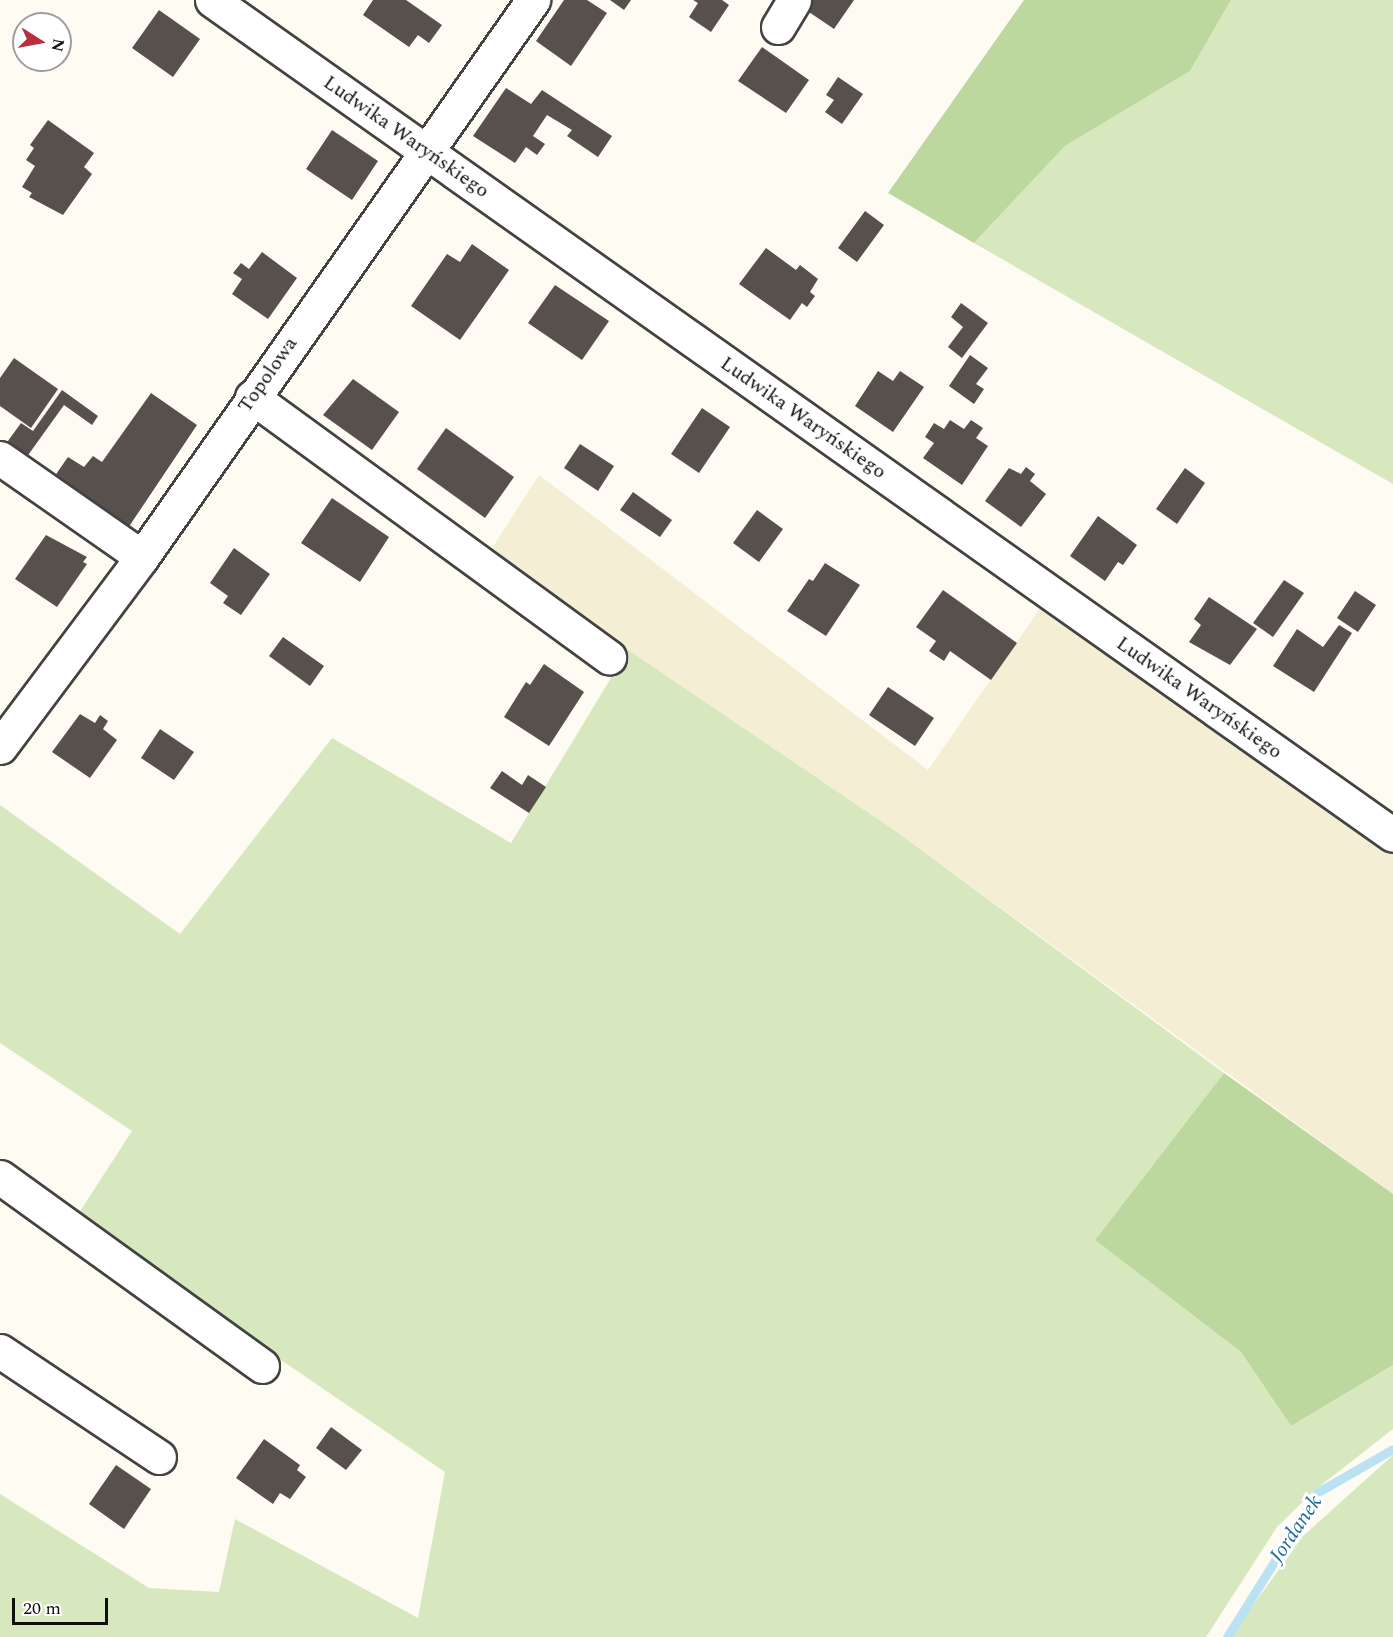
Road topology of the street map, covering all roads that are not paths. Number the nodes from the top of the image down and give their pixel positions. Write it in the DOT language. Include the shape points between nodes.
graph roads {
  1 [pos="212,0"];
  2 [pos="533,0"];
  3 [pos="427,152"];
  4 [pos="252,397"];
  5 [pos="0,458"];
  6 [pos="142,557"];
  7 [pos="609,657"];
  8 [pos="0,747"];
  9 [pos="1393,835"];
  10 [pos="0,1177"];
  11 [pos="0,1351"];
  12 [pos="262,1366"];
  13 [pos="159,1457"];
  1 -- 3 [label="street, Ludwika Waryńskiego"];
  2 -- 3 [label="street, Topolowa"];
  3 -- 4 [label="street, Topolowa"];
  3 -- 9 [label="street, Ludwika Waryńskiego"];
  4 -- 6 [label="street, Topolowa"];
  4 -- 7 [label="street"];
  5 -- 6 [label="street"];
  6 -- 8 [label="street, Topolowa"];
  10 -- 12 [label="street"];
  11 -- 13 [label="street"];
}
